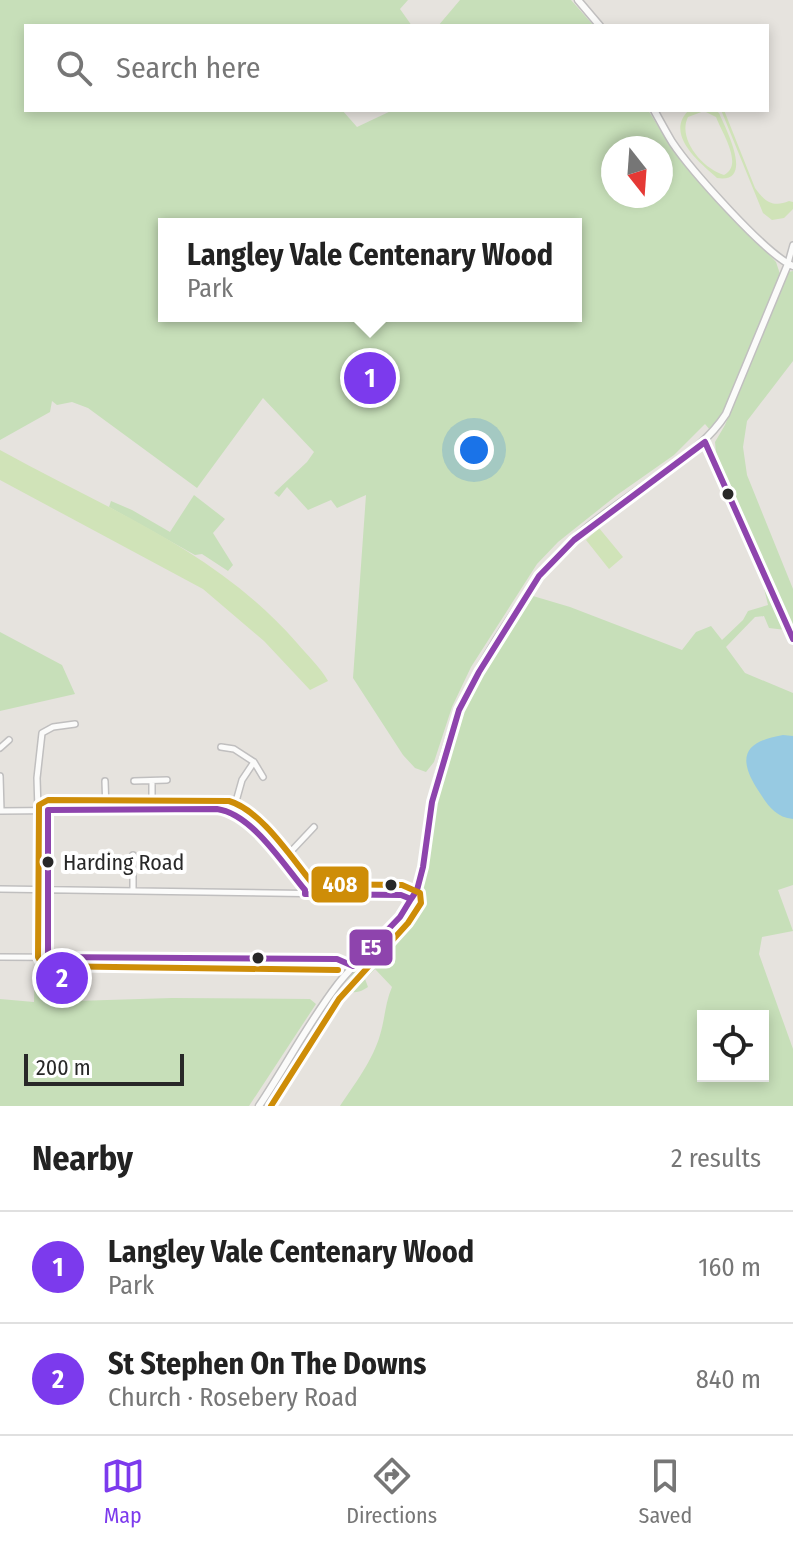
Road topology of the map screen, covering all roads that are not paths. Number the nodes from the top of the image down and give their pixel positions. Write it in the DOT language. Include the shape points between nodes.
graph roads {
  1 [pos="578,0"];
  2 [pos="598,24"];
  3 [pos="655,112"];
  4 [pos="793,245"];
  5 [pos="790,265"];
  6 [pos="705,442"];
  7 [pos="793,639"];
  8 [pos="75,724"];
  9 [pos="9,740"];
  10 [pos="221,747"];
  11 [pos="0,748"];
  12 [pos="254,762"];
  13 [pos="0,776"];
  14 [pos="263,777"];
  15 [pos="167,780"];
  16 [pos="105,781"];
  17 [pos="134,781"];
  18 [pos="152,781"];
  19 [pos="38,810"];
  20 [pos="48,810"];
  21 [pos="106,810"];
  22 [pos="152,810"];
  23 [pos="0,811"];
  24 [pos="233,812"];
  25 [pos="314,827"];
  26 [pos="133,855"];
  27 [pos="281,862"];
  28 [pos="0,889"];
  29 [pos="48,890"];
  30 [pos="133,891"];
  31 [pos="305,894"];
  32 [pos="412,899"];
  33 [pos="0,957"];
  34 [pos="48,957"];
  35 [pos="353,966"];
  36 [pos="259,1106"];
  1 -- 2 [label="street"];
  3 -- 5 [label="street" via="674,145 720,199"];
  4 -- 5 [label="street"];
  5 -- 6 [label="street" via="726,414"];
  6 -- 7 [label="street"];
  6 -- 32 [label="street" via="564,549 539,576 471,686 453,727"];
  8 -- 19 [label="street" via="48,729 41,736"];
  9 -- 11 [label="street"];
  10 -- 12 [label="street"];
  12 -- 14 [label="street"];
  12 -- 24 [label="street" via="242,780"];
  13 -- 23 [label="street"];
  15 -- 18 [label="street"];
  16 -- 21 [label="street"];
  17 -- 18 [label="street"];
  18 -- 22 [label="street"];
  19 -- 20 [label="street"];
  19 -- 23 [label="street"];
  20 -- 21 [label="street"];
  20 -- 29 [label="street"];
  21 -- 22 [label="street"];
  22 -- 24 [label="street"];
  24 -- 27 [label="street"];
  25 -- 27 [label="street"];
  26 -- 30 [label="street"];
  27 -- 31 [label="street"];
  28 -- 29 [label="street"];
  29 -- 30 [label="street"];
  29 -- 34 [label="street"];
  30 -- 31 [label="street"];
  31 -- 32 [label="street"];
  32 -- 35 [label="street"];
  33 -- 34 [label="street"];
  34 -- 35 [label="street" via="337,959"];
  35 -- 36 [label="street"];
}
